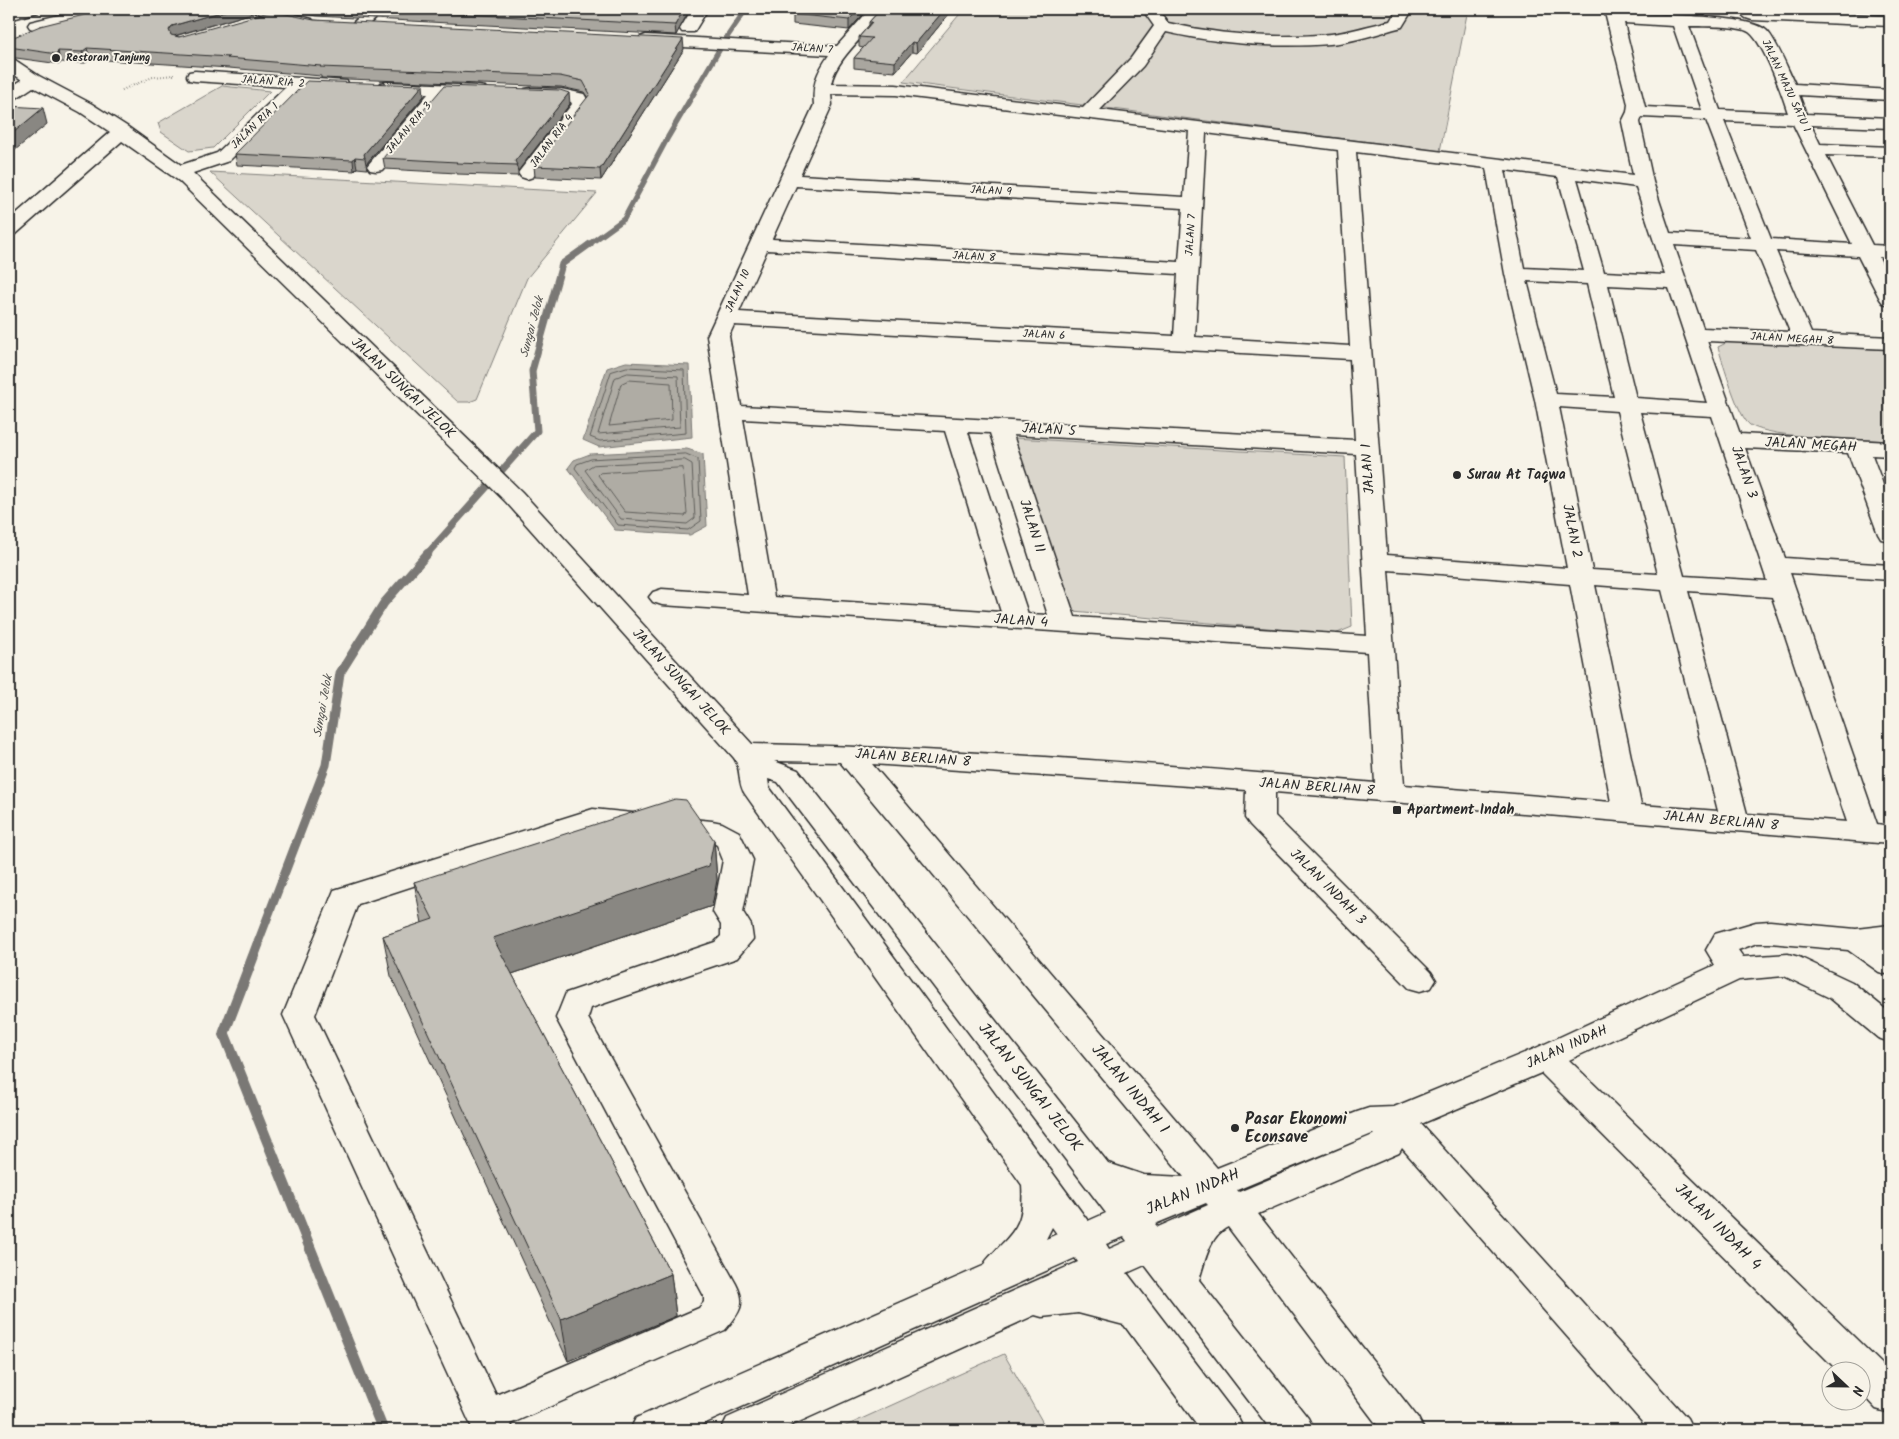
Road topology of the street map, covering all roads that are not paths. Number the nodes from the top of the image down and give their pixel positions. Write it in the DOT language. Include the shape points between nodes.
graph roads {
  1 [pos="32,9"];
  2 [pos="103,9"];
  3 [pos="378,9"];
  4 [pos="700,9"];
  5 [pos="878,9"];
  6 [pos="1150,9"];
  7 [pos="1405,9"];
  8 [pos="1747,12"];
  9 [pos="1614,13"];
  10 [pos="265,14"];
  11 [pos="9,15"];
  12 [pos="1679,21"];
  13 [pos="1890,21"];
  14 [pos="324,24"];
  15 [pos="36,25"];
  16 [pos="341,25"];
  17 [pos="358,26"];
  18 [pos="1162,26"];
  19 [pos="377,27"];
  20 [pos="692,36"];
  21 [pos="626,39"];
  22 [pos="842,51"];
  23 [pos="9,64"];
  24 [pos="194,76"];
  25 [pos="33,80"];
  26 [pos="298,84"];
  27 [pos="355,86"];
  28 [pos="374,87"];
  29 [pos="441,89"];
  30 [pos="822,89"];
  31 [pos="1789,89"];
  32 [pos="491,91"];
  33 [pos="511,92"];
  34 [pos="9,95"];
  35 [pos="1890,95"];
  36 [pos="1636,112"];
  37 [pos="1087,113"];
  38 [pos="1711,115"];
  39 [pos="1799,119"];
  40 [pos="1890,124"];
  41 [pos="1198,127"];
  42 [pos="122,131"];
  43 [pos="1347,145"];
  44 [pos="1816,149"];
  45 [pos="1890,152"];
  46 [pos="1494,162"];
  47 [pos="376,166"];
  48 [pos="178,172"];
  49 [pos="1566,172"];
  50 [pos="528,173"];
  51 [pos="789,180"];
  52 [pos="1644,182"];
  53 [pos="1193,203"];
  54 [pos="13,223"];
  55 [pos="1663,238"];
  56 [pos="760,244"];
  57 [pos="1762,244"];
  58 [pos="1865,250"];
  59 [pos="1890,252"];
  60 [pos="1189,269"];
  61 [pos="1515,274"];
  62 [pos="1596,278"];
  63 [pos="1678,282"];
  64 [pos="1890,299"];
  65 [pos="727,318"];
  66 [pos="1694,334"];
  67 [pos="1803,339"];
  68 [pos="1184,343"];
  69 [pos="1890,344"];
  70 [pos="1361,353"];
  71 [pos="1546,400"];
  72 [pos="1626,404"];
  73 [pos="1721,410"];
  74 [pos="730,412"];
  75 [pos="954,425"];
  76 [pos="999,428"];
  77 [pos="1732,440"];
  78 [pos="1857,447"];
  79 [pos="1367,448"];
  80 [pos="1890,449"];
  81 [pos="1890,534"];
  82 [pos="1374,561"];
  83 [pos="1775,565"];
  84 [pos="1890,572"];
  85 [pos="1582,577"];
  86 [pos="1672,582"];
  87 [pos="1782,590"];
  88 [pos="662,597"];
  89 [pos="762,604"];
  90 [pos="1017,621"];
  91 [pos="1064,624"];
  92 [pos="1380,646"];
  93 [pos="848,754"];
  94 [pos="748,758"];
  95 [pos="1260,783"];
  96 [pos="1390,793"];
  97 [pos="1628,813"];
  98 [pos="1735,822"];
  99 [pos="1878,834"];
  100 [pos="1890,936"];
  101 [pos="1856,940"];
  102 [pos="1890,964"];
  103 [pos="1734,970"];
  104 [pos="1420,980"];
  105 [pos="1890,1030"];
  106 [pos="1546,1057"];
  107 [pos="1397,1120"];
  108 [pos="1096,1174"];
  109 [pos="1040,1184"];
  110 [pos="1212,1201"];
  111 [pos="1131,1218"];
  112 [pos="1081,1239"];
  113 [pos="1152,1245"];
  114 [pos="1102,1267"];
  115 [pos="985,1281"];
  116 [pos="1180,1282"];
  117 [pos="1019,1304"];
  118 [pos="1135,1314"];
  119 [pos="890,1323"];
  120 [pos="911,1353"];
  121 [pos="1890,1396"];
  122 [pos="490,1423"];
  123 [pos="665,1427"];
  124 [pos="741,1430"];
  125 [pos="1224,1430"];
  126 [pos="1294,1430"];
  127 [pos="1404,1430"];
  128 [pos="1673,1430"];
  1 -- 11 [label="street"];
  2 -- 15 [label="street"];
  3 -- 17 [label="street"];
  4 -- 20 [label="street"];
  5 -- 22 [label="street, JALAN 10"];
  6 -- 18 [label="street"];
  7 -- 18 [label="street" via="1396,24 1332,39 1232,38"];
  8 -- 13 [label="street"];
  9 -- 12 [label="street, JALAN MAJU SATU 1"];
  9 -- 36 [label="street, JALAN 3" via="1637,104"];
  10 -- 14 [label="street"];
  12 -- 31 [label="street, JALAN MAJU SATU 1" via="1736,24 1762,34"];
  12 -- 38 [label="street"];
  16 -- 17 [label="street"];
  17 -- 19 [label="street"];
  18 -- 37 [label="street" via="1137,62"];
  20 -- 21 [label="street"];
  20 -- 22 [label="street, JALAN 7"];
  22 -- 30 [label="street, JALAN 10" via="824,77"];
  23 -- 25 [label="street, JALAN SUNGAI JELOK"];
  24 -- 26 [label="street, JALAN RIA 2"];
  25 -- 34 [label="street"];
  25 -- 42 [label="street, JALAN SUNGAI JELOK"];
  26 -- 27 [label="street, JALAN RIA 2"];
  26 -- 48 [label="street, JALAN RIA 1" via="223,157"];
  28 -- 29 [label="street"];
  29 -- 32 [label="street"];
  29 -- 47 [label="street, JALAN RIA 3"];
  30 -- 37 [label="street" via="896,90"];
  30 -- 51 [label="street, JALAN 10" via="823,105"];
  31 -- 35 [label="street"];
  31 -- 39 [label="street, JALAN MAJU SATU 1"];
  33 -- 50 [label="street, JALAN RIA 4" via="561,94 578,98 580,104"];
  36 -- 38 [label="street"];
  36 -- 52 [label="street, JALAN 3" via="1631,122"];
  37 -- 41 [label="street"];
  38 -- 39 [label="street"];
  38 -- 57 [label="street"];
  39 -- 40 [label="street"];
  39 -- 44 [label="street, JALAN MAJU SATU 1"];
  41 -- 43 [label="street"];
  41 -- 53 [label="street, JALAN 7"];
  42 -- 48 [label="street, JALAN SUNGAI JELOK"];
  42 -- 54 [label="street"];
  43 -- 46 [label="street"];
  43 -- 70 [label="street, JALAN 1"];
  44 -- 45 [label="street"];
  44 -- 58 [label="street, JALAN MAJU SATU 1"];
  46 -- 49 [label="street"];
  46 -- 61 [label="street, JALAN 2"];
  48 -- 94 [label="street, JALAN SUNGAI JELOK" via="514,497"];
  49 -- 52 [label="street"];
  49 -- 62 [label="street"];
  51 -- 53 [label="street, JALAN 9"];
  51 -- 56 [label="street, JALAN 10"];
  52 -- 55 [label="street, JALAN 3"];
  53 -- 60 [label="street, JALAN 7"];
  55 -- 57 [label="street"];
  55 -- 63 [label="street, JALAN 3"];
  56 -- 60 [label="street, JALAN 8"];
  56 -- 65 [label="street, JALAN 10"];
  57 -- 58 [label="street"];
  57 -- 67 [label="street"];
  58 -- 59 [label="street"];
  58 -- 64 [label="street, JALAN MAJU SATU 1"];
  60 -- 68 [label="street, JALAN 7"];
  61 -- 62 [label="street"];
  61 -- 71 [label="street, JALAN 2"];
  62 -- 63 [label="street"];
  62 -- 72 [label="street"];
  63 -- 66 [label="street, JALAN 3"];
  65 -- 68 [label="street, JALAN 6"];
  65 -- 74 [label="street, JALAN 10" via="718,336"];
  66 -- 67 [label="street, JALAN MEGAH 8"];
  66 -- 73 [label="street, JALAN 3"];
  67 -- 69 [label="street, JALAN MEGAH 8"];
  68 -- 70 [label="street, JALAN 6"];
  70 -- 79 [label="street, JALAN 1"];
  71 -- 72 [label="street"];
  71 -- 85 [label="street, JALAN 2"];
  72 -- 73 [label="street"];
  72 -- 86 [label="street"];
  73 -- 77 [label="street, JALAN 3"];
  74 -- 75 [label="street, JALAN 5"];
  74 -- 89 [label="street, JALAN 10"];
  75 -- 76 [label="street, JALAN 5"];
  75 -- 90 [label="street"];
  76 -- 79 [label="street, JALAN 5"];
  76 -- 91 [label="street, JALAN 11"];
  77 -- 78 [label="street, JALAN MEGAH"];
  77 -- 83 [label="street, JALAN 3"];
  78 -- 80 [label="street, JALAN MEGAH"];
  78 -- 81 [label="street"];
  79 -- 82 [label="street, JALAN 1"];
  82 -- 85 [label="street"];
  82 -- 92 [label="street, JALAN 1"];
  83 -- 84 [label="street"];
  83 -- 87 [label="street, JALAN 3"];
  85 -- 86 [label="street"];
  85 -- 97 [label="street, JALAN 2"];
  86 -- 87 [label="street"];
  86 -- 98 [label="street"];
  87 -- 99 [label="street, JALAN 3"];
  88 -- 89 [label="street, JALAN 4"];
  89 -- 90 [label="street, JALAN 4"];
  90 -- 91 [label="street, JALAN 4"];
  91 -- 92 [label="street, JALAN 4"];
  92 -- 96 [label="street, JALAN 1"];
  93 -- 94 [label="street, JALAN BERLIAN 8"];
  93 -- 95 [label="street, JALAN BERLIAN 8"];
  93 -- 110 [label="street, JALAN INDAH 1"];
  94 -- 108 [label="street, JALAN SUNGAI JELOK" via="788,776"];
  94 -- 109 [label="street" via="755,788"];
  95 -- 96 [label="street, JALAN BERLIAN 8"];
  95 -- 104 [label="street, JALAN INDAH 3" via="1260,818"];
  96 -- 97 [label="street, JALAN BERLIAN 8"];
  97 -- 98 [label="street, JALAN BERLIAN 8"];
  98 -- 99 [label="street, JALAN BERLIAN 8"];
  100 -- 101 [label="street"];
  101 -- 102 [label="street"];
  101 -- 103 [label="street" via="1756,933 1726,942 1722,950"];
  103 -- 105 [label="street, JALAN INDAH" via="1788,965 1841,990"];
  103 -- 106 [label="street, JALAN INDAH"];
  106 -- 107 [label="street, JALAN INDAH"];
  106 -- 121 [label="street, JALAN INDAH 4"];
  107 -- 110 [label="street, JALAN INDAH" via="1387,1144"];
  107 -- 128 [label="street"];
  108 -- 110 [label="street" via="1144,1189"];
  108 -- 111 [label="street, JALAN SUNGAI JELOK"];
  109 -- 112 [label="street"];
  109 -- 115 [label="street" via="1041,1208 1027,1239 1010,1262"];
  110 -- 111 [label="street, JALAN INDAH"];
  110 -- 113 [label="street, JALAN INDAH"];
  110 -- 116 [label="street" via="1195,1237"];
  110 -- 127 [label="street, JALAN INDAH 1"];
  111 -- 112 [label="street, JALAN INDAH"];
  111 -- 113 [label="street, JALAN SUNGAI JELOK"];
  112 -- 114 [label="street"];
  112 -- 115 [label="street, JALAN INDAH"];
  113 -- 114 [label="street, JALAN INDAH"];
  113 -- 116 [label="street, JALAN SUNGAI JELOK"];
  114 -- 117 [label="street, JALAN INDAH"];
  114 -- 118 [label="street"];
  115 -- 119 [label="street"];
  116 -- 126 [label="street, JALAN SUNGAI JELOK"];
  117 -- 118 [label="street" via="1078,1298"];
  117 -- 120 [label="street, JALAN INDAH"];
  118 -- 125 [label="street"];
  119 -- 120 [label="street"];
  119 -- 123 [label="street"];
  120 -- 124 [label="street, JALAN INDAH"];
  122 -- 122 [label="street" via="299,1015 302,1006 345,896 593,818 712,830 729,839 738,860 728,912 736,925 737,939 726,950 577,1001 572,1018 723,1295 723,1306 712,1319"];
}
